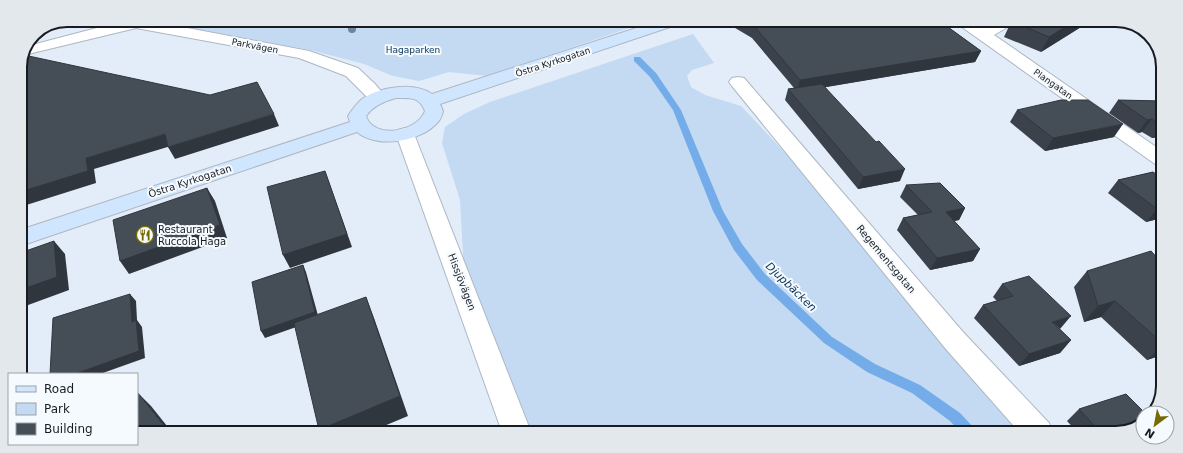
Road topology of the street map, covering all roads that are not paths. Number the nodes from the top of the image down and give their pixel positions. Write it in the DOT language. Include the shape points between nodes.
graph roads {
  1 [pos="110,27"];
  2 [pos="155,27"];
  3 [pos="659,27"];
  4 [pos="971,27"];
  5 [pos="997,27"];
  6 [pos="983,35"];
  7 [pos="31,49"];
  8 [pos="738,82"];
  9 [pos="378,98"];
  10 [pos="430,101"];
  11 [pos="360,124"];
  12 [pos="405,134"];
  13 [pos="1156,156"];
  14 [pos="27,236"];
  15 [pos="515,426"];
  16 [pos="1033,426"];
  1 -- 7 [label="street"];
  2 -- 9 [label="street, Parkvägen" via="303,54 352,72"];
  3 -- 10 [label="street, Östra Kyrkogatan"];
  4 -- 6 [label="street, Plangatan"];
  5 -- 6 [label="street"];
  6 -- 13 [label="street, Plangatan"];
  8 -- 16 [label="street, Regementsgatan" via="954,340"];
  9 -- 10 [label="street" via="396,93 411,93 424,96"];
  9 -- 11 [label="street" via="361,109 357,116"];
  10 -- 12 [label="street" via="434,111 431,119 423,126"];
  11 -- 12 [label="street" via="365,130 385,137"];
  11 -- 14 [label="street, Östra Kyrkogatan"];
  12 -- 15 [label="street, Hissjövägen"];
}
